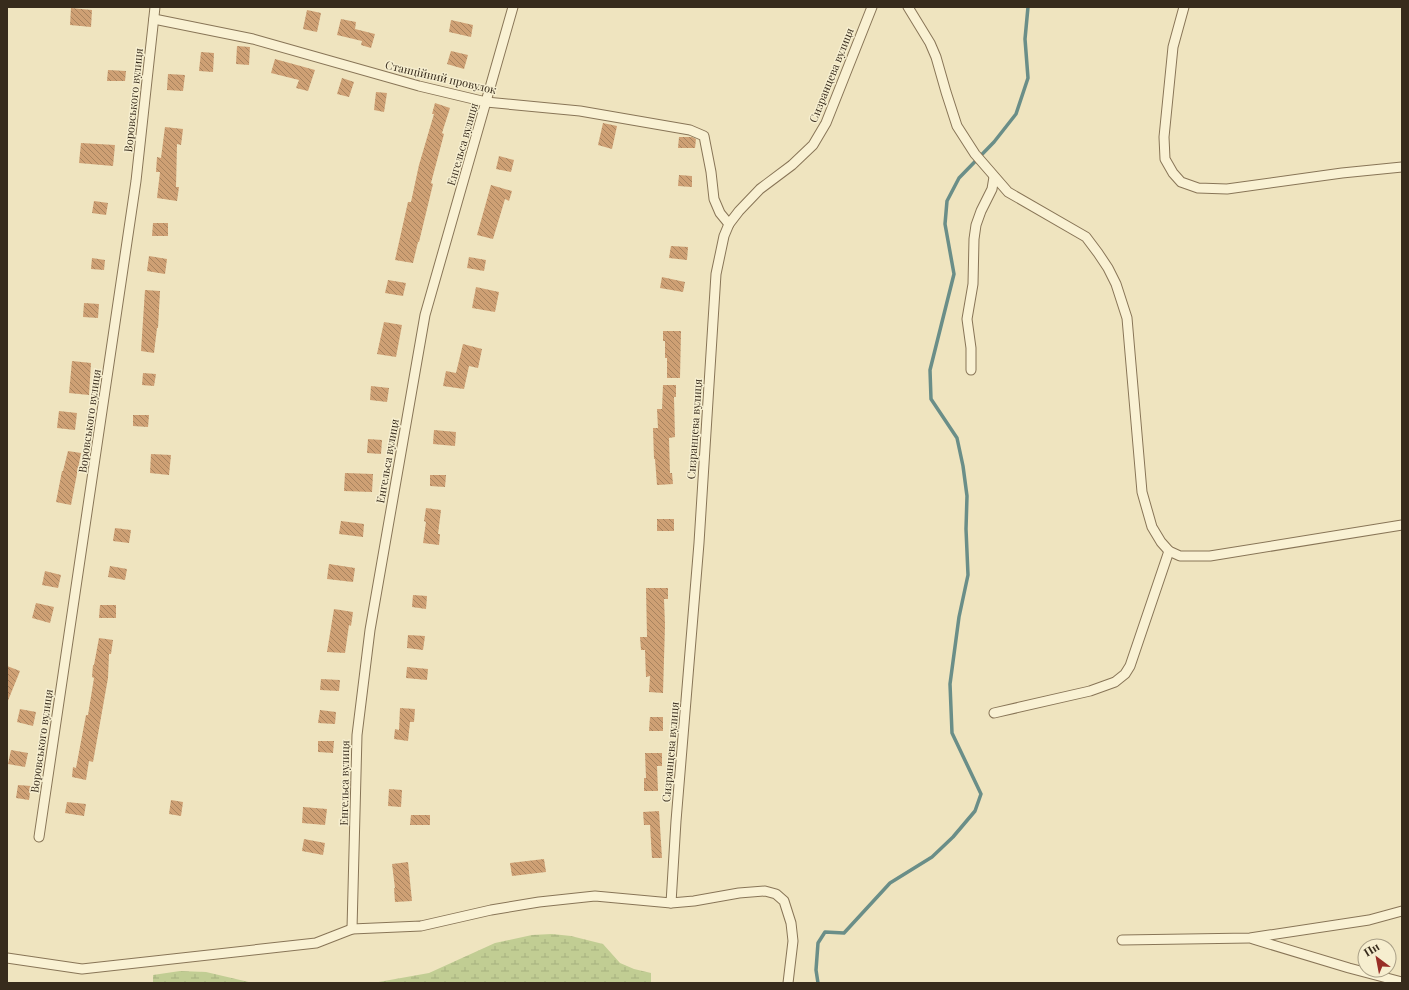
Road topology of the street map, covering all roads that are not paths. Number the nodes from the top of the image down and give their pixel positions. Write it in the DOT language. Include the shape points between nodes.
graph roads {
  1 [pos="155,7"];
  2 [pos="513,7"];
  3 [pos="872,7"];
  4 [pos="908,7"];
  5 [pos="1184,7"];
  6 [pos="154,19"];
  7 [pos="486,102"];
  8 [pos="1402,168"];
  9 [pos="994,177"];
  10 [pos="729,224"];
  11 [pos="971,370"];
  12 [pos="1402,525"];
  13 [pos="1169,551"];
  14 [pos="994,713"];
  15 [pos="39,837"];
  16 [pos="671,903"];
  17 [pos="1402,911"];
  18 [pos="352,929"];
  19 [pos="1250,938"];
  20 [pos="1122,940"];
  21 [pos="7,958"];
  22 [pos="1402,982"];
  23 [pos="788,983"];
  1 -- 6 [label="street, Воровського вулиця"];
  2 -- 7 [label="street, Енгельса вулиця"];
  3 -- 10 [label="street, Сизранцева вулиця" via="826,124 813,145 760,189"];
  4 -- 9 [label="street" via="936,57 957,126"];
  5 -- 8 [label="street" via="1173,47 1164,137 1165,159 1181,182 1198,188 1227,189 1342,173"];
  6 -- 7 [label="street, Станційний провулок" via="253,39 419,86"];
  6 -- 15 [label="street, Воровського вулиця" via="135,189"];
  7 -- 10 [label="street, Станційний провулок" via="580,111 690,130 704,136 714,199 720,213"];
  7 -- 18 [label="street, Енгельса вулиця" via="425,315 370,630 357,735"];
  9 -- 11 [label="street" via="976,225 974,239 973,284 967,319"];
  9 -- 13 [label="street" via="1008,192 1086,237 1116,284 1127,318 1142,492 1152,527"];
  10 -- 16 [label="street, Сизранцева вулиця" via="716,274 699,543"];
  12 -- 13 [label="street" via="1210,556 1180,556"];
  13 -- 14 [label="street" via="1130,666 1125,674 1115,682 1090,691"];
  16 -- 18 [label="street" via="595,896 491,910 421,926"];
  16 -- 23 [label="street" via="765,891 776,894 784,901 791,923"];
  17 -- 19 [label="street" via="1369,920"];
  18 -- 21 [label="street" via="316,943 82,969"];
  19 -- 20 [label="street"];
  19 -- 22 [label="street"];
}
